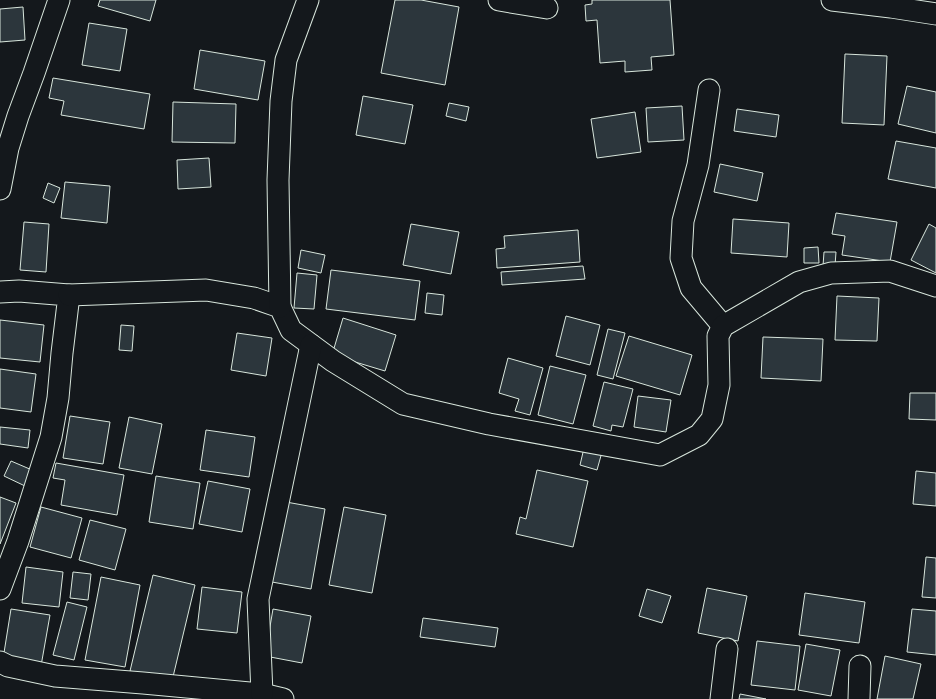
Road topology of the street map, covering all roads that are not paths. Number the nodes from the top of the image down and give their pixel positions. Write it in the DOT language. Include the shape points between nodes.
graph roads {
  1 [pos="59,0"];
  2 [pos="308,0"];
  3 [pos="499,0"];
  4 [pos="832,0"];
  5 [pos="547,8"];
  6 [pos="936,14"];
  7 [pos="709,90"];
  8 [pos="0,189"];
  9 [pos="936,286"];
  10 [pos="0,292"];
  11 [pos="69,295"];
  12 [pos="280,308"];
  13 [pos="723,326"];
  14 [pos="312,345"];
  15 [pos="0,589"];
  16 [pos="728,649"];
  17 [pos="0,662"];
  18 [pos="860,666"];
  19 [pos="262,694"];
  20 [pos="283,699"];
  21 [pos="720,699"];
  22 [pos="859,699"];
  1 -- 8 [label="street" via="8,148"];
  2 -- 12 [label="street" via="286,60 281,101 278,180"];
  3 -- 5 [label="street"];
  4 -- 6 [label="street"];
  7 -- 13 [label="street" via="698,165 683,221 681,258 691,288"];
  9 -- 13 [label="street" via="890,271 831,273 799,282"];
  10 -- 11 [label="street"];
  11 -- 12 [label="street" via="206,290 254,298"];
  11 -- 15 [label="street" via="51,437"];
  12 -- 14 [label="street" via="291,330"];
  13 -- 14 [label="street" via="718,336 719,385 712,419 699,435 660,455 489,424 403,404"];
  14 -- 19 [label="street" via="258,599"];
  16 -- 21 [label="street"];
  17 -- 19 [label="street" via="55,676"];
  18 -- 22 [label="street"];
  19 -- 20 [label="street"];
}
